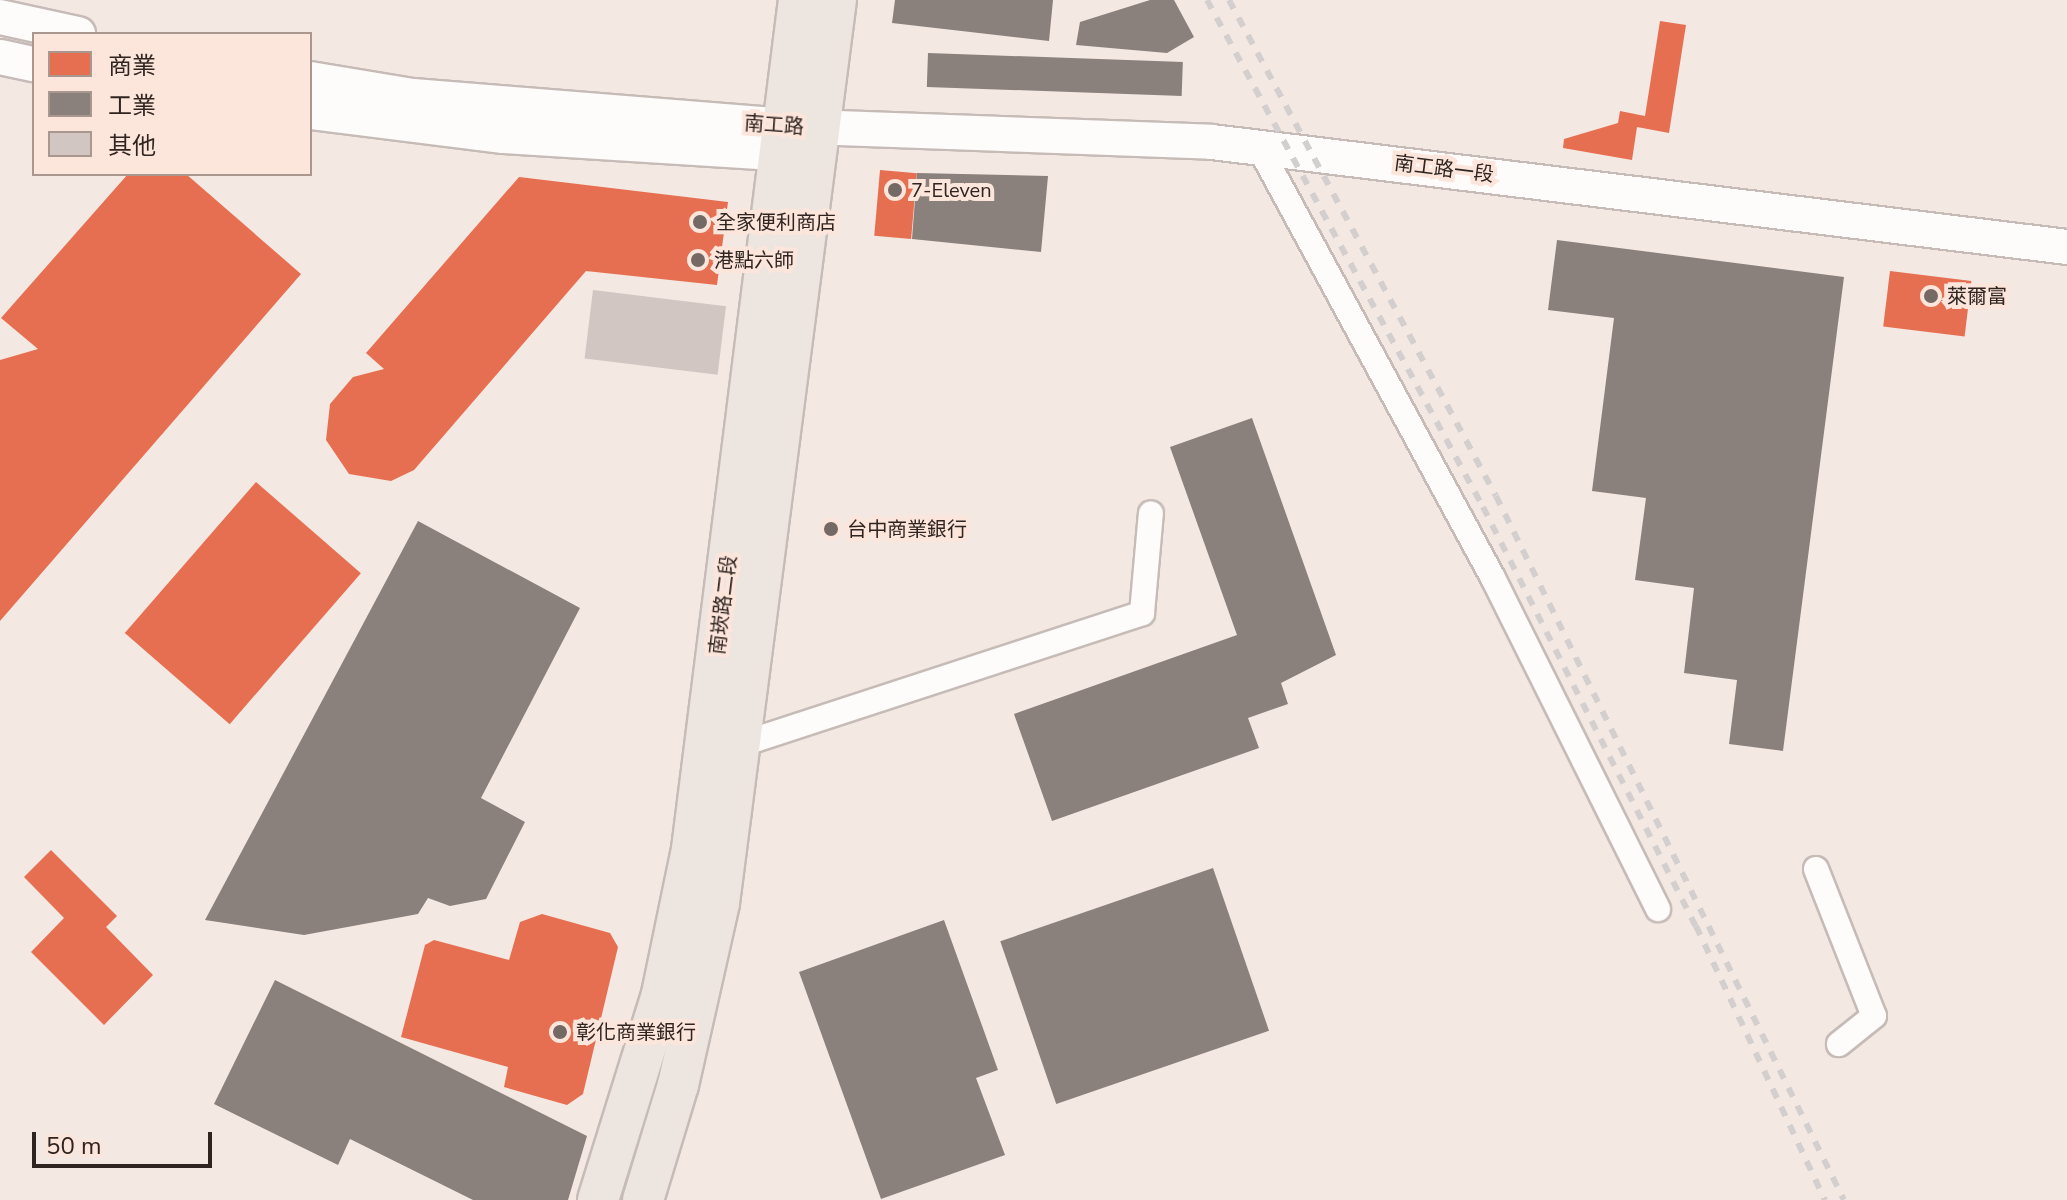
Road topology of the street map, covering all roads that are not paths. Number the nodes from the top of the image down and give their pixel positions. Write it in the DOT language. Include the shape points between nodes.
graph roads {
  1 [pos="17,0"];
  2 [pos="799,0"];
  3 [pos="836,0"];
  4 [pos="0,16"];
  5 [pos="69,32"];
  6 [pos="0,57"];
  7 [pos="32,64"];
  8 [pos="312,79"];
  9 [pos="312,112"];
  10 [pos="794,136"];
  11 [pos="1259,147"];
  12 [pos="2067,247"];
  13 [pos="1151,513"];
  14 [pos="739,745"];
  15 [pos="1816,869"];
  16 [pos="1658,909"];
  17 [pos="1839,1044"];
  18 [pos="598,1200"];
  19 [pos="643,1200"];
  1 -- 4 [label="street"];
  2 -- 10 [label="main road, 南崁路二段"];
  3 -- 10 [label="main road, 南崁路二段"];
  4 -- 5 [label="street"];
  6 -- 7 [label="street"];
  8 -- 10 [label="street, 南工路" via="413,96"];
  9 -- 10 [label="street, 南工路" via="504,136"];
  10 -- 11 [label="street, 南工路一段"];
  10 -- 14 [label="main road, 南崁路二段"];
  10 -- 18 [label="main road, 南崁路二段" via="692,849 662,994"];
  11 -- 12 [label="street, 南工路一段"];
  11 -- 16 [label="street" via="1493,578"];
  13 -- 14 [label="street" via="1142,613"];
  14 -- 19 [label="main road, 南崁路二段" via="707,959"];
  15 -- 17 [label="street" via="1874,1016"];
}
